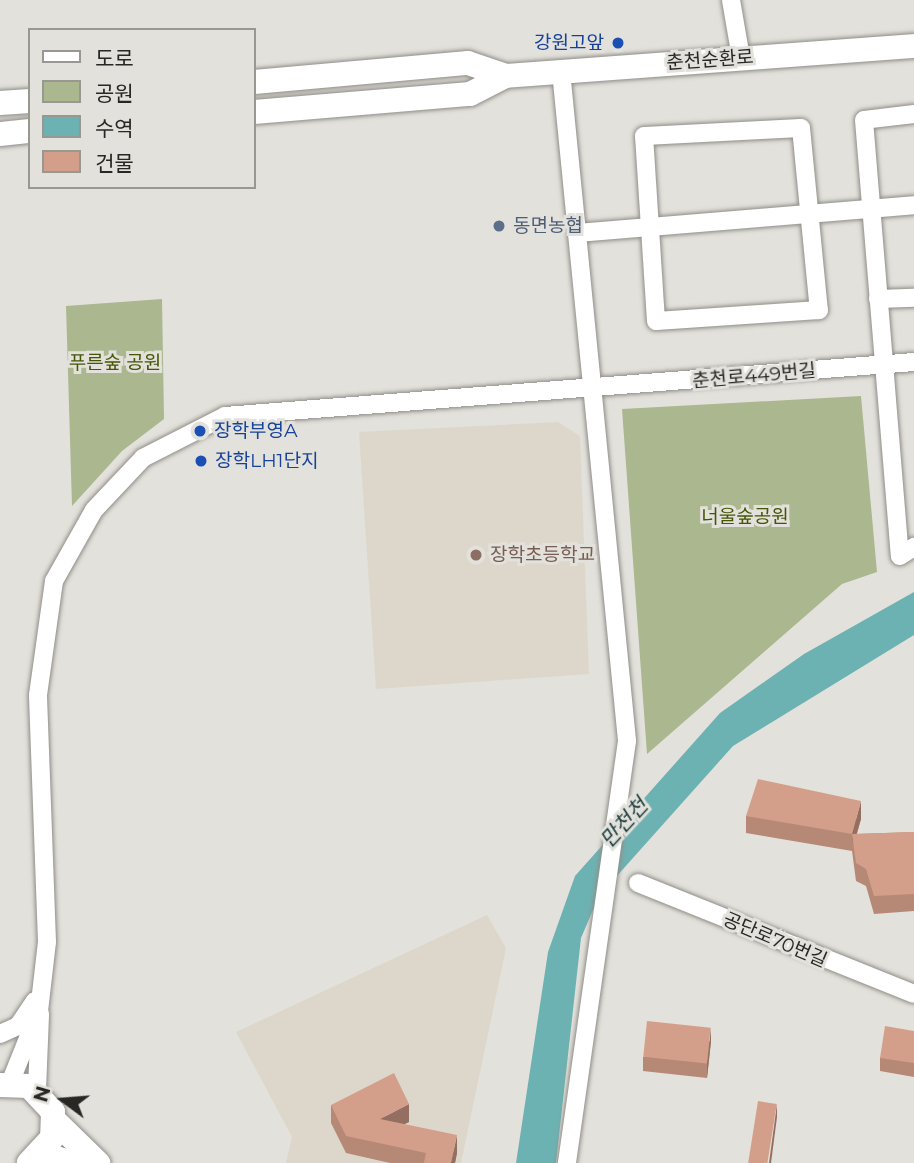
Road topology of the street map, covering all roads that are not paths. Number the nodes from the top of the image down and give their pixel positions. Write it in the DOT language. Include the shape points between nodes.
graph roads {
  1 [pos="731,0"];
  2 [pos="914,46"];
  3 [pos="741,58"];
  4 [pos="561,71"];
  5 [pos="505,76"];
  6 [pos="256,82"];
  7 [pos="28,101"];
  8 [pos="0,103"];
  9 [pos="256,112"];
  10 [pos="914,114"];
  11 [pos="28,131"];
  12 [pos="0,134"];
  13 [pos="914,205"];
  14 [pos="869,208"];
  15 [pos="810,215"];
  16 [pos="648,228"];
  17 [pos="576,233"];
  18 [pos="914,298"];
  19 [pos="878,299"];
  20 [pos="914,362"];
  21 [pos="881,364"];
  22 [pos="595,390"];
  23 [pos="914,547"];
  24 [pos="638,883"];
  25 [pos="41,992"];
  26 [pos="914,994"];
  27 [pos="39,1011"];
  28 [pos="0,1034"];
  29 [pos="5,1084"];
  30 [pos="37,1090"];
  31 [pos="54,1120"];
  32 [pos="36,1158"];
  33 [pos="72,1163"];
  34 [pos="98,1163"];
  35 [pos="567,1163"];
  1 -- 3 [label="street"];
  2 -- 3 [label="street, 춘천순환로"];
  3 -- 4 [label="street, 춘천순환로"];
  4 -- 5 [label="street, 춘천순환로"];
  4 -- 17 [label="street"];
  5 -- 6 [label="street, 춘천순환로" via="468,63"];
  5 -- 9 [label="street, 춘천순환로" via="471,94"];
  7 -- 8 [label="street"];
  10 -- 14 [label="street" via="864,120"];
  11 -- 12 [label="street"];
  13 -- 14 [label="street"];
  14 -- 15 [label="street"];
  14 -- 19 [label="street"];
  15 -- 16 [label="street"];
  15 -- 16 [label="street" via="801,128 643,135"];
  15 -- 16 [label="street" via="819,310 656,321"];
  16 -- 17 [label="street"];
  17 -- 22 [label="street"];
  18 -- 19 [label="street"];
  19 -- 21 [label="street"];
  20 -- 21 [label="street, 춘천로449번길"];
  21 -- 22 [label="street, 춘천로449번길"];
  21 -- 23 [label="street" via="900,556"];
  22 -- 25 [label="street, 춘천로449번길" via="339,403 225,416 143,457 94,510 54,581 38,695 47,942"];
  22 -- 35 [label="street" via="624,764 604,936"];
  24 -- 26 [label="street, 공단로70번길"];
  25 -- 27 [label="street, 춘천로449번길"];
  25 -- 28 [label="street" via="18,1026"];
  27 -- 29 [label="street"];
  27 -- 30 [label="street" via="43,1037"];
  29 -- 30 [label="street"];
  30 -- 31 [label="street"];
  31 -- 32 [label="street"];
  31 -- 34 [label="street"];
  32 -- 33 [label="street"];
}
